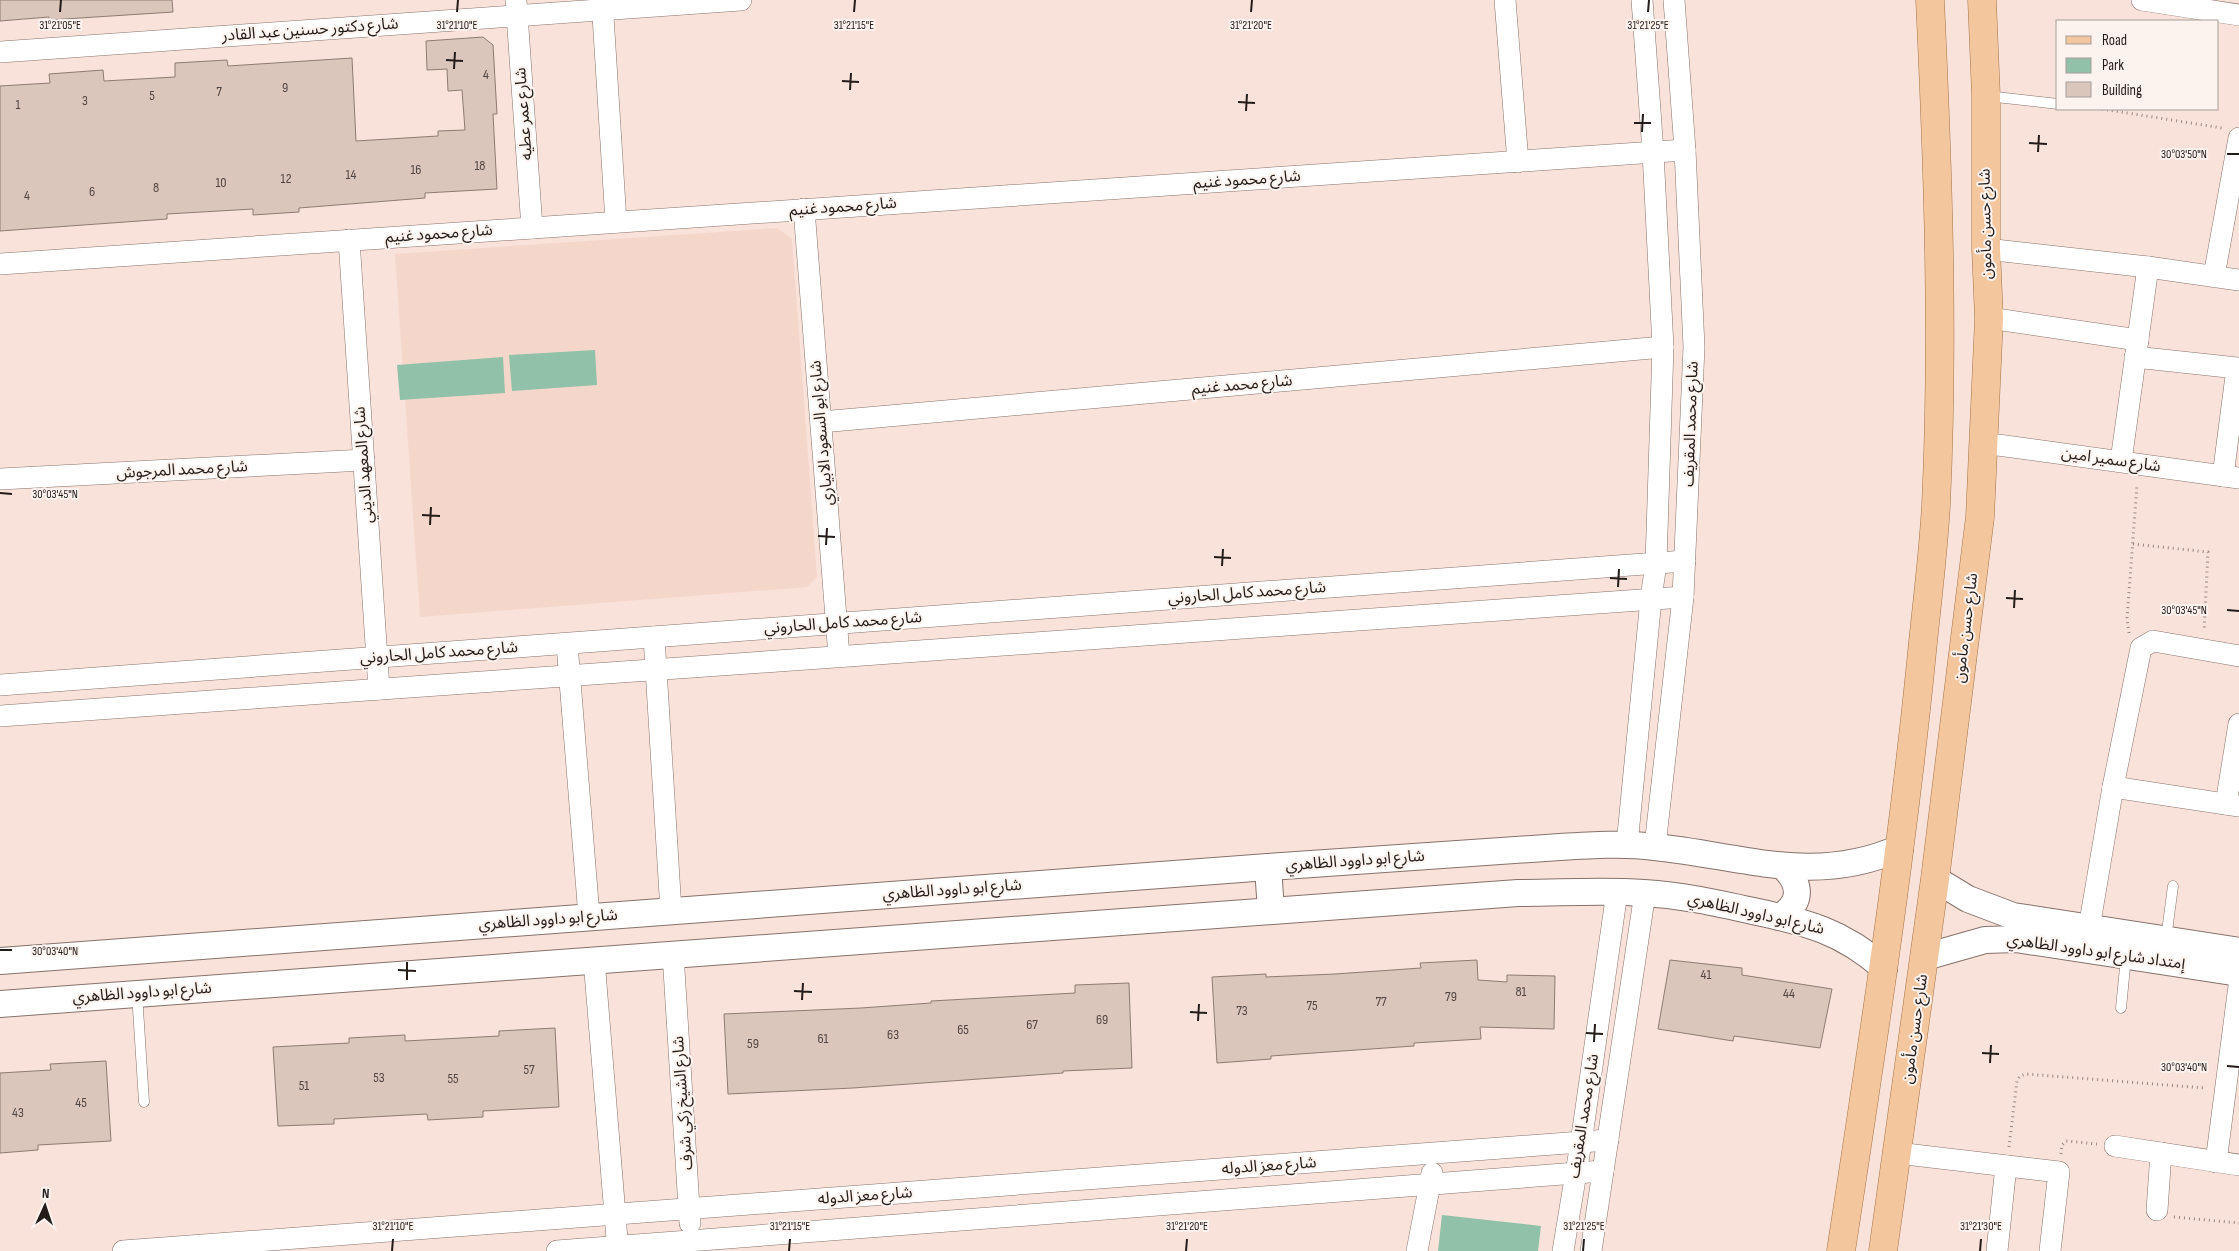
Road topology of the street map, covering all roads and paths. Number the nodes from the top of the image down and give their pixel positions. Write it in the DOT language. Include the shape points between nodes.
graph roads {
  1 [pos="741,0"];
  2 [pos="1505,0"];
  3 [pos="1642,0"];
  4 [pos="1674,0"];
  5 [pos="1930,0"];
  6 [pos="1982,0"];
  7 [pos="2142,0"];
  8 [pos="603,5"];
  9 [pos="2210,5"];
  10 [pos="517,8"];
  11 [pos="2239,15"];
  12 [pos="0,52"];
  13 [pos="1986,96"];
  14 [pos="2056,104"];
  15 [pos="2108,110"];
  16 [pos="2234,133"];
  17 [pos="1685,150"];
  18 [pos="1653,152"];
  19 [pos="1518,162"];
  20 [pos="804,210"];
  21 [pos="616,222"];
  22 [pos="532,228"];
  23 [pos="349,240"];
  24 [pos="1986,249"];
  25 [pos="0,264"];
  26 [pos="2148,267"];
  27 [pos="2214,276"];
  28 [pos="2239,280"];
  29 [pos="1989,318"];
  30 [pos="1663,347"];
  31 [pos="2137,349"];
  32 [pos="821,422"];
  33 [pos="1984,443"];
  34 [pos="364,460"];
  35 [pos="2129,463"];
  36 [pos="2231,477"];
  37 [pos="0,479"];
  38 [pos="2133,544"];
  39 [pos="1686,561"];
  40 [pos="1656,563"];
  41 [pos="1683,596"];
  42 [pos="1651,599"];
  43 [pos="837,624"];
  44 [pos="654,637"];
  45 [pos="567,644"];
  46 [pos="2203,650"];
  47 [pos="2138,655"];
  48 [pos="839,656"];
  49 [pos="2239,656"];
  50 [pos="377,658"];
  51 [pos="656,670"];
  52 [pos="569,676"];
  53 [pos="0,685"];
  54 [pos="379,689"];
  55 [pos="0,716"];
  56 [pos="2239,724"];
  57 [pos="2113,787"];
  58 [pos="2232,805"];
  59 [pos="1627,845"];
  60 [pos="1654,846"];
  61 [pos="1900,848"];
  62 [pos="1268,866"];
  63 [pos="1783,866"];
  64 [pos="1936,878"];
  65 [pos="2173,886"];
  66 [pos="1617,892"];
  67 [pos="1645,893"];
  68 [pos="671,910"];
  69 [pos="1271,911"];
  70 [pos="1999,912"];
  71 [pos="589,916"];
  72 [pos="1780,917"];
  73 [pos="2089,928"];
  74 [pos="2001,938"];
  75 [pos="2166,940"];
  76 [pos="2239,950"];
  77 [pos="674,954"];
  78 [pos="1925,956"];
  79 [pos="2126,956"];
  80 [pos="594,960"];
  81 [pos="0,961"];
  82 [pos="1884,968"];
  83 [pos="2239,973"];
  84 [pos="2239,986"];
  85 [pos="137,993"];
  86 [pos="0,1004"];
  87 [pos="2121,1008"];
  88 [pos="2226,1090"];
  89 [pos="144,1102"];
  90 [pos="1608,1140"];
  91 [pos="1581,1142"];
  92 [pos="2115,1146"];
  93 [pos="1437,1153"];
  94 [pos="1897,1153"];
  95 [pos="2162,1153"];
  96 [pos="2216,1162"];
  97 [pos="2239,1165"];
  98 [pos="2006,1166"];
  99 [pos="1604,1171"];
  100 [pos="2059,1172"];
  101 [pos="1575,1174"];
  102 [pos="1429,1185"];
  103 [pos="689,1209"];
  104 [pos="2157,1210"];
  105 [pos="614,1214"];
  106 [pos="2239,1223"];
  107 [pos="692,1246"];
  108 [pos="617,1249"];
  109 [pos="123,1251"];
  110 [pos="557,1251"];
  111 [pos="1417,1251"];
  112 [pos="1563,1251"];
  113 [pos="1592,1251"];
  114 [pos="1841,1251"];
  115 [pos="1883,1251"];
  116 [pos="1997,1251"];
  117 [pos="2050,1251"];
  1 -- 8 [label="street, شارع دكتور حسنين عبد القادر"];
  2 -- 19 [label="street"];
  3 -- 18 [label="street, شارع محمد المقريف"];
  4 -- 17 [label="street, شارع محمد المقريف"];
  5 -- 61 [label="main road" via="1939,194 1940,390 1936,509"];
  6 -- 13 [label="main road, شارع حسن مأمون"];
  7 -- 9 [label="street"];
  8 -- 10 [label="street, شارع دكتور حسنين عبد القادر"];
  8 -- 21 [label="street"];
  9 -- 11 [label="street"];
  10 -- 12 [label="street, شارع دكتور حسنين عبد القادر"];
  10 -- 22 [label="street, شارع عمر عطيه"];
  13 -- 14 [label="lane"];
  13 -- 24 [label="main road, شارع حسن مأمون"];
  15 -- 16 [label="path"];
  16 -- 27 [label="street"];
  17 -- 18 [label="street, شارع محمود غنيم"];
  17 -- 39 [label="street, شارع محمد المقريف" via="1694,347"];
  18 -- 19 [label="street, شارع محمود غنيم"];
  18 -- 30 [label="street, شارع محمد المقريف"];
  19 -- 20 [label="street, شارع محمود غنيم"];
  20 -- 21 [label="street, شارع محمود غنيم"];
  20 -- 32 [label="street, شارع ابو السعود الابياري"];
  21 -- 22 [label="street, شارع محمود غنيم"];
  22 -- 23 [label="street, شارع محمود غنيم"];
  23 -- 25 [label="street, شارع محمود غنيم"];
  23 -- 34 [label="street, شارع المعهد الديني"];
  24 -- 26 [label="street"];
  24 -- 29 [label="main road, شارع حسن مأمون"];
  26 -- 27 [label="street"];
  26 -- 31 [label="street"];
  27 -- 28 [label="street"];
  29 -- 31 [label="street"];
  29 -- 33 [label="main road, شارع حسن مأمون"];
  30 -- 32 [label="street, شارع محمد غنيم"];
  30 -- 40 [label="street, شارع محمد المقريف"];
  31 -- 35 [label="street"];
  31 -- 36 [label="street" via="2237,368"];
  32 -- 43 [label="street, شارع ابو السعود الابياري"];
  33 -- 35 [label="street, شارع سمير امين"];
  33 -- 64 [label="main road, شارع حسن مأمون" via="1980,517"];
  34 -- 37 [label="street, شارع محمد المرجوش"];
  34 -- 50 [label="street, شارع المعهد الديني"];
  35 -- 36 [label="street, شارع سمير امين"];
  35 -- 38 [label="path"];
  38 -- 46 [label="path" via="2208,552"];
  38 -- 47 [label="path" via="2127,619"];
  39 -- 40 [label="street, شارع محمد كامل الحاروني"];
  39 -- 41 [label="street, شارع محمد المقريف"];
  40 -- 42 [label="street, شارع محمد المقريف"];
  40 -- 43 [label="street, شارع محمد كامل الحاروني"];
  41 -- 42 [label="street, شارع محمد كامل الحاروني"];
  41 -- 60 [label="street, شارع محمد المقريف"];
  42 -- 48 [label="street, شارع محمد كامل الحاروني"];
  42 -- 59 [label="street, شارع محمد المقريف"];
  43 -- 44 [label="street, شارع محمد كامل الحاروني"];
  43 -- 48 [label="street, شارع ابو السعود الابياري"];
  44 -- 45 [label="street, شارع محمد كامل الحاروني"];
  44 -- 51 [label="street"];
  45 -- 50 [label="street, شارع محمد كامل الحاروني"];
  45 -- 52 [label="street"];
  46 -- 47 [label="street" via="2153,641 2141,648"];
  46 -- 49 [label="street"];
  47 -- 57 [label="street"];
  48 -- 51 [label="street, شارع محمد كامل الحاروني"];
  50 -- 53 [label="street, شارع محمد كامل الحاروني"];
  50 -- 54 [label="street, شارع المعهد الديني"];
  51 -- 52 [label="street, شارع محمد كامل الحاروني"];
  51 -- 68 [label="street"];
  52 -- 54 [label="street, شارع محمد كامل الحاروني"];
  52 -- 71 [label="street"];
  54 -- 55 [label="street, شارع محمد كامل الحاروني"];
  56 -- 58 [label="street"];
  57 -- 58 [label="street"];
  57 -- 73 [label="street"];
  59 -- 60 [label="street, شارع ابو داوود الظاهري"];
  59 -- 62 [label="street, شارع ابو داوود الظاهري"];
  60 -- 63 [label="street, شارع ابو داوود الظاهري"];
  61 -- 63 [label="street, شارع ابو داوود الظاهري" via="1881,857 1840,866"];
  61 -- 82 [label="main road"];
  62 -- 68 [label="street, شارع ابو داوود الظاهري"];
  62 -- 69 [label="street"];
  63 -- 72 [label="street" via="1793,876 1797,895 1794,904"];
  64 -- 70 [label="street, إمتداد شارع ابو داوود الظاهري" via="1968,899"];
  64 -- 78 [label="main road, شارع حسن مأمون"];
  65 -- 75 [label="lane"];
  66 -- 67 [label="street, شارع ابو داوود الظاهري"];
  66 -- 69 [label="street, شارع ابو داوود الظاهري" via="1518,894"];
  66 -- 91 [label="street, شارع محمد المقريف"];
  67 -- 72 [label="street, شارع ابو داوود الظاهري" via="1703,900"];
  67 -- 90 [label="street, شارع محمد المقريف"];
  68 -- 71 [label="street, شارع ابو داوود الظاهري"];
  69 -- 77 [label="street, شارع ابو داوود الظاهري"];
  70 -- 73 [label="street, إمتداد شارع ابو داوود الظاهري"];
  70 -- 74 [label="street" via="1993,923 1996,934"];
  71 -- 81 [label="street, شارع ابو داوود الظاهري"];
  72 -- 82 [label="street, شارع ابو داوود الظاهري" via="1835,933"];
  73 -- 75 [label="street, إمتداد شارع ابو داوود الظاهري"];
  74 -- 78 [label="street, إمتداد شارع ابو داوود الظاهري" via="1964,944"];
  74 -- 79 [label="street, إمتداد شارع ابو داوود الظاهري"];
  75 -- 76 [label="street, إمتداد شارع ابو داوود الظاهري"];
  77 -- 80 [label="street, شارع ابو داوود الظاهري"];
  77 -- 103 [label="street, شارع الشيخ زكي شرف"];
  78 -- 94 [label="main road, شارع حسن مأمون"];
  79 -- 83 [label="street, إمتداد شارع ابو داوود الظاهري"];
  79 -- 87 [label="lane"];
  80 -- 85 [label="street, شارع ابو داوود الظاهري"];
  80 -- 105 [label="street"];
  82 -- 114 [label="main road"];
  84 -- 88 [label="street"];
  85 -- 86 [label="street, شارع ابو داوود الظاهري"];
  85 -- 89 [label="lane"];
  88 -- 96 [label="street"];
  88 -- 98 [label="path" via="2020,1076"];
  90 -- 91 [label="street, شارع معز الدوله"];
  90 -- 99 [label="street, شارع محمد المقريف"];
  91 -- 93 [label="street, شارع معز الدوله"];
  91 -- 101 [label="street, شارع محمد المقريف"];
  92 -- 95 [label="street"];
  92 -- 100 [label="path" via="2064,1142"];
  93 -- 102 [label="street"];
  93 -- 103 [label="street, شارع معز الدوله"];
  94 -- 98 [label="street"];
  94 -- 115 [label="main road, شارع حسن مأمون"];
  95 -- 96 [label="street"];
  95 -- 104 [label="street"];
  96 -- 97 [label="street"];
  98 -- 100 [label="street"];
  98 -- 116 [label="street"];
  99 -- 101 [label="street, شارع معز الدوله"];
  99 -- 113 [label="street, شارع محمد المقريف"];
  100 -- 117 [label="street"];
  101 -- 102 [label="street, شارع معز الدوله"];
  101 -- 112 [label="street, شارع محمد المقريف"];
  102 -- 107 [label="street, شارع معز الدوله"];
  102 -- 111 [label="street"];
  103 -- 105 [label="street, شارع معز الدوله"];
  103 -- 107 [label="street, شارع الشيخ زكي شرف"];
  104 -- 106 [label="path" via="2160,1215"];
  105 -- 108 [label="street"];
  105 -- 109 [label="street, شارع معز الدوله"];
  107 -- 108 [label="street, شارع معز الدوله"];
  108 -- 110 [label="street, شارع معز الدوله"];
}
